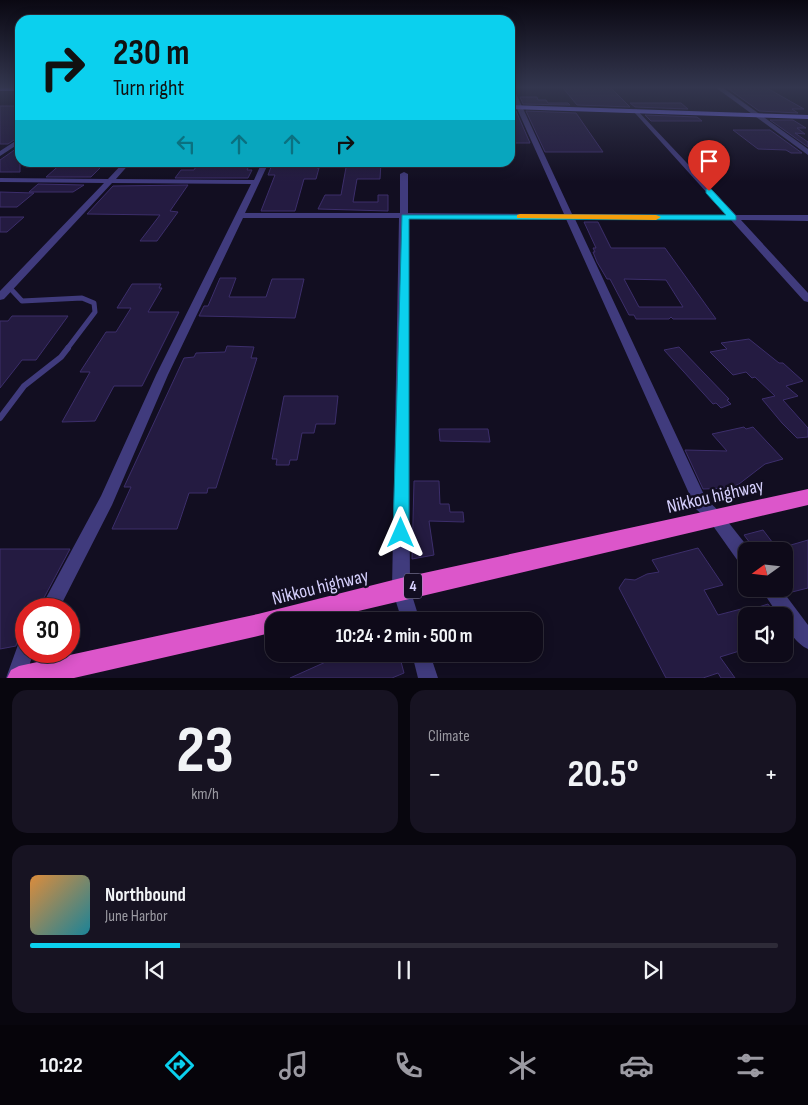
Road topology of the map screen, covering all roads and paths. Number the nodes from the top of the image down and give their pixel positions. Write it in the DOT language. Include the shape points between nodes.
graph roads {
  1 [pos="524,119"];
  2 [pos="643,119"];
  3 [pos="761,119"];
  4 [pos="15,144"];
  5 [pos="807,151"];
  6 [pos="0,154"];
  7 [pos="124,167"];
  8 [pos="264,167"];
  9 [pos="404,174"];
  10 [pos="0,180"];
  11 [pos="110,182"];
  12 [pos="256,182"];
  13 [pos="240,216"];
  14 [pos="569,216"];
  15 [pos="404,217"];
  16 [pos="733,218"];
  17 [pos="808,218"];
  18 [pos="9,287"];
  19 [pos="0,297"];
  20 [pos="808,299"];
  21 [pos="0,418"];
  22 [pos="808,497"];
  23 [pos="716,518"];
  24 [pos="738,547"];
  25 [pos="401,589"];
  26 [pos="55,598"];
  27 [pos="777,598"];
  28 [pos="408,612"];
  29 [pos="808,640"];
  30 [pos="423,662"];
  31 [pos="21,663"];
  32 [pos="15,678"];
  33 [pos="18,678"];
  34 [pos="428,678"];
  1 -- 14 [label="street"];
  2 -- 16 [label="street"];
  3 -- 5 [label="street"];
  4 -- 6 [label="street"];
  7 -- 11 [label="street"];
  8 -- 12 [label="street"];
  9 -- 15 [label="street"];
  10 -- 11 [label="street"];
  11 -- 12 [label="street"];
  11 -- 18 [label="street"];
  12 -- 13 [label="street"];
  13 -- 15 [label="street"];
  13 -- 26 [label="street" via="162,374 108,500"];
  14 -- 15 [label="street"];
  14 -- 16 [label="street"];
  14 -- 23 [label="street" via="700,504"];
  15 -- 25 [label="street"];
  16 -- 17 [label="street"];
  16 -- 20 [label="street"];
  18 -- 19 [label="street"];
  18 -- 21 [label="lane" via="22,301 82,298 94,303 95,312 61,357 24,386"];
  22 -- 23 [label="highway, Nikkou highway / 4"];
  23 -- 24 [label="street"];
  23 -- 25 [label="highway, Nikkou highway / 4"];
  25 -- 28 [label="street"];
  25 -- 33 [label="highway, Nikkou highway / 4" via="258,625"];
  27 -- 29 [label="street"];
  30 -- 34 [label="street"];
  31 -- 32 [label="street"];
}
